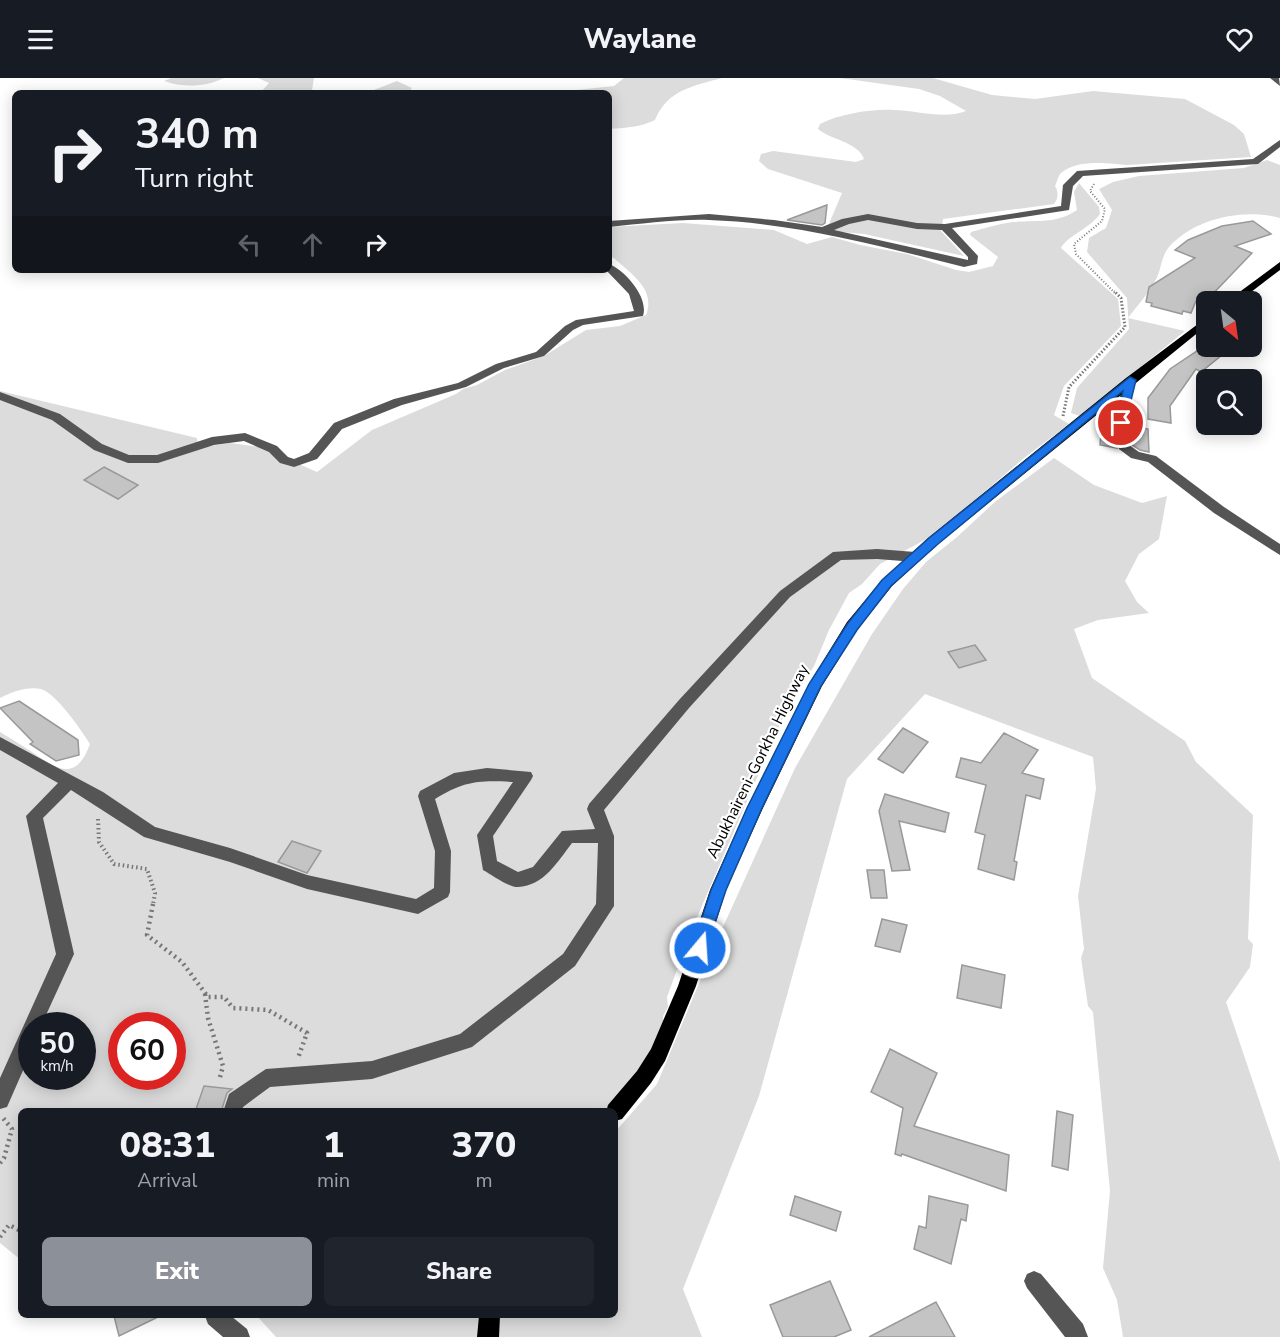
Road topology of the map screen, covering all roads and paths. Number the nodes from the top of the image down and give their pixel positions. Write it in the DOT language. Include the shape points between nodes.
graph roads {
  1 [pos="1274,78"];
  2 [pos="1280,83"];
  3 [pos="1280,143"];
  4 [pos="1109,173"];
  5 [pos="612,224"];
  6 [pos="945,227"];
  7 [pos="821,231"];
  8 [pos="1280,265"];
  9 [pos="612,270"];
  10 [pos="1246,291"];
  11 [pos="1196,329"];
  12 [pos="1130,380"];
  13 [pos="0,396"];
  14 [pos="1082,419"];
  15 [pos="1280,550"];
  16 [pos="915,557"];
  17 [pos="0,743"];
  18 [pos="69,782"];
  19 [pos="92,816"];
  20 [pos="606,836"];
  21 [pos="205,991"];
  22 [pos="39,1012"];
  23 [pos="18,1059"];
  24 [pos="292,1076"];
  25 [pos="219,1081"];
  26 [pos="0,1100"];
  27 [pos="233,1108"];
  28 [pos="618,1108"];
  29 [pos="0,1113"];
  30 [pos="0,1163"];
  31 [pos="18,1229"];
  32 [pos="0,1237"];
  33 [pos="1034,1281"];
  34 [pos="218,1318"];
  35 [pos="490,1318"];
  36 [pos="238,1337"];
  37 [pos="488,1337"];
  38 [pos="1077,1337"];
  1 -- 2 [label="street"];
  3 -- 4 [label="street" via="1255,162"];
  4 -- 6 [label="street" via="1080,173 1068,185 1066,208"];
  4 -- 14 [label="path" via="1095,182 1090,191 1105,209 1102,221 1074,244 1076,254 1121,297 1125,327 1069,387 1062,416"];
  5 -- 7 [label="street" via="708,217"];
  6 -- 7 [label="street" via="868,217"];
  6 -- 7 [label="street" via="973,256 973,262 964,264"];
  8 -- 10 [label="main road"];
  9 -- 13 [label="street" via="633,291 639,314 580,322 540,354 500,366 462,385 398,402 338,426 313,456 294,464 273,449 245,437 212,441 158,459 128,459 98,447 56,417"];
  11 -- 12 [label="main road, Abukhaireni-Gorkha Highway"];
  12 -- 14 [label="main road, Abukhaireni-Gorkha Highway"];
  12 -- 15 [label="street" via="1122,413 1124,446 1135,455 1152,459"];
  14 -- 16 [label="main road, Abukhaireni-Gorkha Highway"];
  16 -- 20 [label="street" via="838,555 786,594 684,704 595,809"];
  16 -- 28 [label="main road, Abukhaireni-Gorkha Highway" via="886,583 852,626 816,684 718,890 687,986 657,1055"];
  17 -- 18 [label="street"];
  18 -- 20 [label="street" via="150,832 307,882 418,907 442,892 443,851 426,796 454,779 487,774 525,776 485,835 489,865 517,880 539,872 567,836"];
  18 -- 22 [label="street" via="34,816 65,954"];
  19 -- 21 [label="path" via="99,819 99,842 114,864 147,869 155,893 147,935 166,946 194,973"];
  20 -- 24 [label="street" via="604,906 569,960 465,1041 372,1070"];
  21 -- 24 [label="path" via="208,997 224,997 233,1008 268,1010 307,1033"];
  21 -- 25 [label="path" via="208,1018 223,1066"];
  23 -- 26 [label="street"];
  24 -- 27 [label="street" via="266,1078 236,1101"];
  29 -- 30 [label="path" via="12,1129"];
  31 -- 32 [label="path" via="9,1225"];
  33 -- 38 [label="street"];
  34 -- 36 [label="street"];
  35 -- 37 [label="main road"];
}
